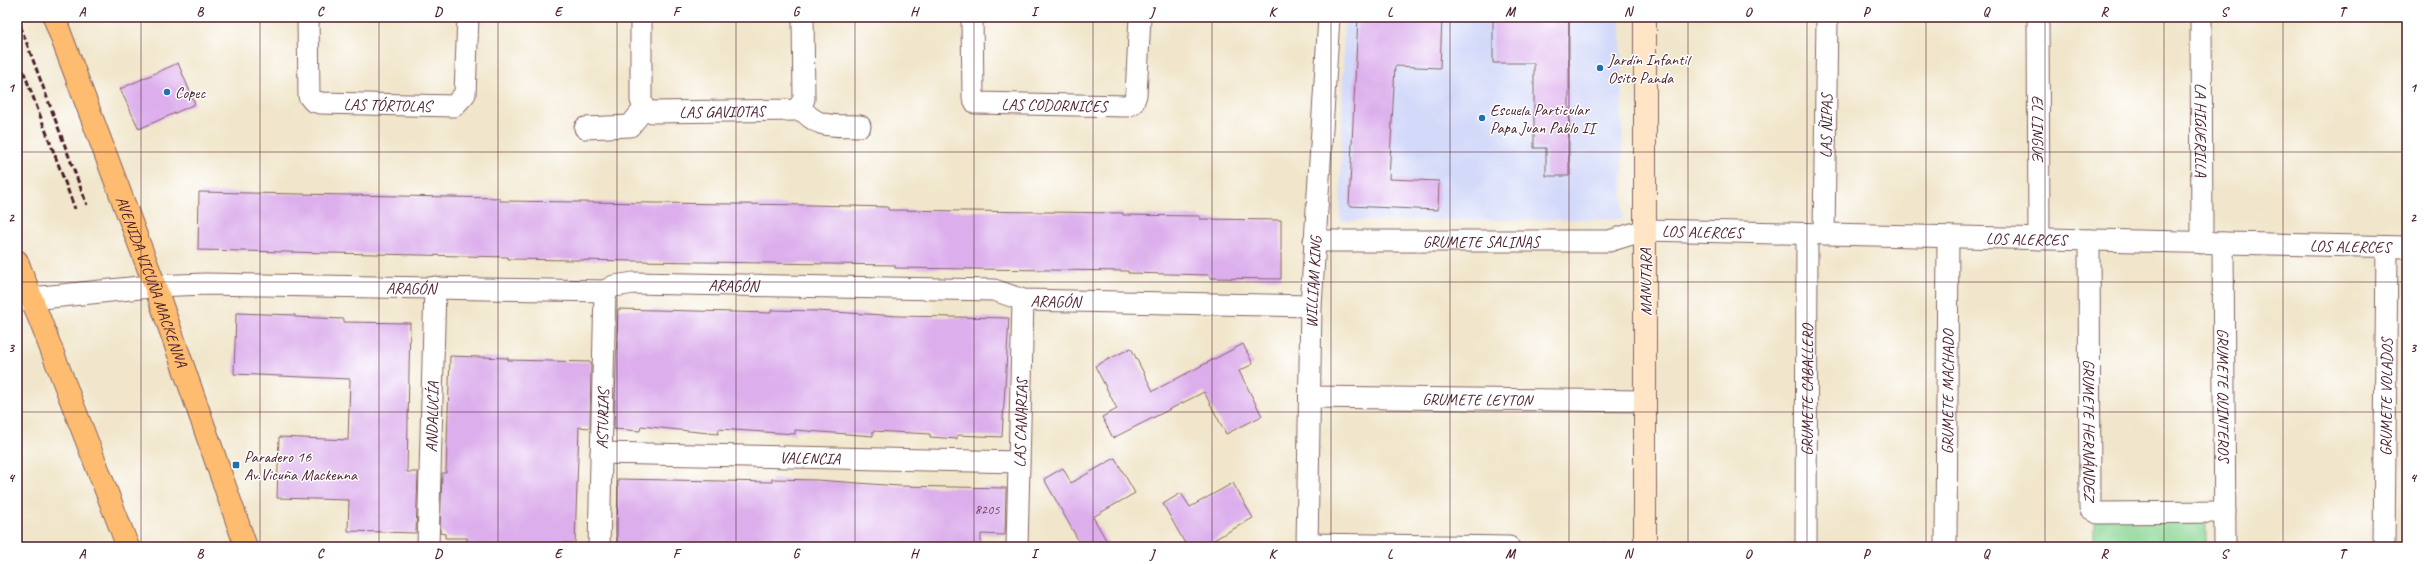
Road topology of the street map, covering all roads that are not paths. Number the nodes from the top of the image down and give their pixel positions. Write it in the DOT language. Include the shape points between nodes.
graph roads {
  1 [pos="54,17"];
  2 [pos="308,17"];
  3 [pos="468,17"];
  4 [pos="641,17"];
  5 [pos="803,17"];
  6 [pos="972,17"];
  7 [pos="1140,17"];
  8 [pos="1329,17"];
  9 [pos="1645,17"];
  10 [pos="1827,17"];
  11 [pos="2038,17"];
  12 [pos="2200,17"];
  13 [pos="800,107"];
  14 [pos="644,109"];
  15 [pos="860,126"];
  16 [pos="585,128"];
  17 [pos="1645,230"];
  18 [pos="1815,234"];
  19 [pos="1948,237"];
  20 [pos="2039,239"];
  21 [pos="2089,240"];
  22 [pos="1314,241"];
  23 [pos="2202,243"];
  24 [pos="2223,243"];
  25 [pos="2397,247"];
  26 [pos="17,261"];
  27 [pos="155,286"];
  28 [pos="435,287"];
  29 [pos="605,291"];
  30 [pos="24,299"];
  31 [pos="1023,300"];
  32 [pos="1311,306"];
  33 [pos="1310,397"];
  34 [pos="1645,401"];
  35 [pos="601,453"];
  36 [pos="1019,462"];
  37 [pos="2225,512"];
  38 [pos="1308,545"];
  39 [pos="128,547"];
  40 [pos="246,547"];
  41 [pos="428,547"];
  42 [pos="599,547"];
  43 [pos="1017,547"];
  44 [pos="1509,547"];
  45 [pos="1645,547"];
  46 [pos="1806,547"];
  47 [pos="1946,547"];
  48 [pos="2225,547"];
  49 [pos="2384,547"];
  1 -- 27 [label="main road, AVENIDA VICUÑA MACKENNA"];
  2 -- 3 [label="street, LAS TÓRTOLAS" via="309,96 313,101 454,106 465,94"];
  4 -- 14 [label="street" via="641,100"];
  5 -- 13 [label="street" via="804,99"];
  6 -- 7 [label="street, LAS CODORNICES" via="973,97 976,103 1120,106 1133,103 1136,96"];
  8 -- 22 [label="street, WILLIAM KING"];
  9 -- 17 [label="main road, MANUTARA"];
  10 -- 18 [label="street, LAS ÑIPAS"];
  11 -- 20 [label="street, EL LINGUE"];
  12 -- 23 [label="street, LA HIGUERILLA"];
  13 -- 14 [label="street, LAS GAVIOTAS" via="792,112 652,112"];
  13 -- 15 [label="street" via="808,118 818,124"];
  14 -- 16 [label="street" via="630,126"];
  17 -- 18 [label="street, LOS ALERCES"];
  17 -- 22 [label="street, GRUMETE SALINAS" via="1609,241"];
  17 -- 34 [label="main road, MANUTARA"];
  18 -- 19 [label="street, LOS ALERCES"];
  18 -- 46 [label="street, GRUMETE CABALLERO"];
  19 -- 20 [label="street, LOS ALERCES"];
  19 -- 47 [label="street, GRUMETE MACHADO"];
  20 -- 21 [label="street, LOS ALERCES"];
  21 -- 23 [label="street, LOS ALERCES"];
  21 -- 37 [label="street, GRUMETE HERNÁNDEZ" via="2090,508 2098,513"];
  22 -- 32 [label="street, WILLIAM KING"];
  23 -- 24 [label="street, LOS ALERCES"];
  24 -- 25 [label="street, LOS ALERCES"];
  24 -- 37 [label="street, GRUMETE QUINTEROS"];
  25 -- 49 [label="street, GRUMETE VOLADOS"];
  26 -- 30 [label="main road"];
  27 -- 28 [label="street, ARAGÓN" via="205,284"];
  27 -- 30 [label="street"];
  27 -- 40 [label="main road, AVENIDA VICUÑA MACKENNA"];
  28 -- 29 [label="street, ARAGÓN"];
  28 -- 41 [label="street, ANDALUCÍA"];
  29 -- 31 [label="street, ARAGÓN" via="614,286 634,283 994,290"];
  29 -- 35 [label="street, ASTURIAS"];
  30 -- 39 [label="main road"];
  31 -- 32 [label="street, ARAGÓN"];
  31 -- 36 [label="street, LAS CANARIAS"];
  32 -- 33 [label="street, WILLIAM KING"];
  33 -- 34 [label="street, GRUMETE LEYTON"];
  33 -- 38 [label="street, WILLIAM KING"];
  34 -- 45 [label="main road, MANUTARA"];
  35 -- 36 [label="street, VALENCIA"];
  35 -- 42 [label="street, ASTURIAS"];
  36 -- 43 [label="street, LAS CANARIAS"];
  37 -- 48 [label="street, GRUMETE QUINTEROS"];
  38 -- 44 [label="street"];
}
